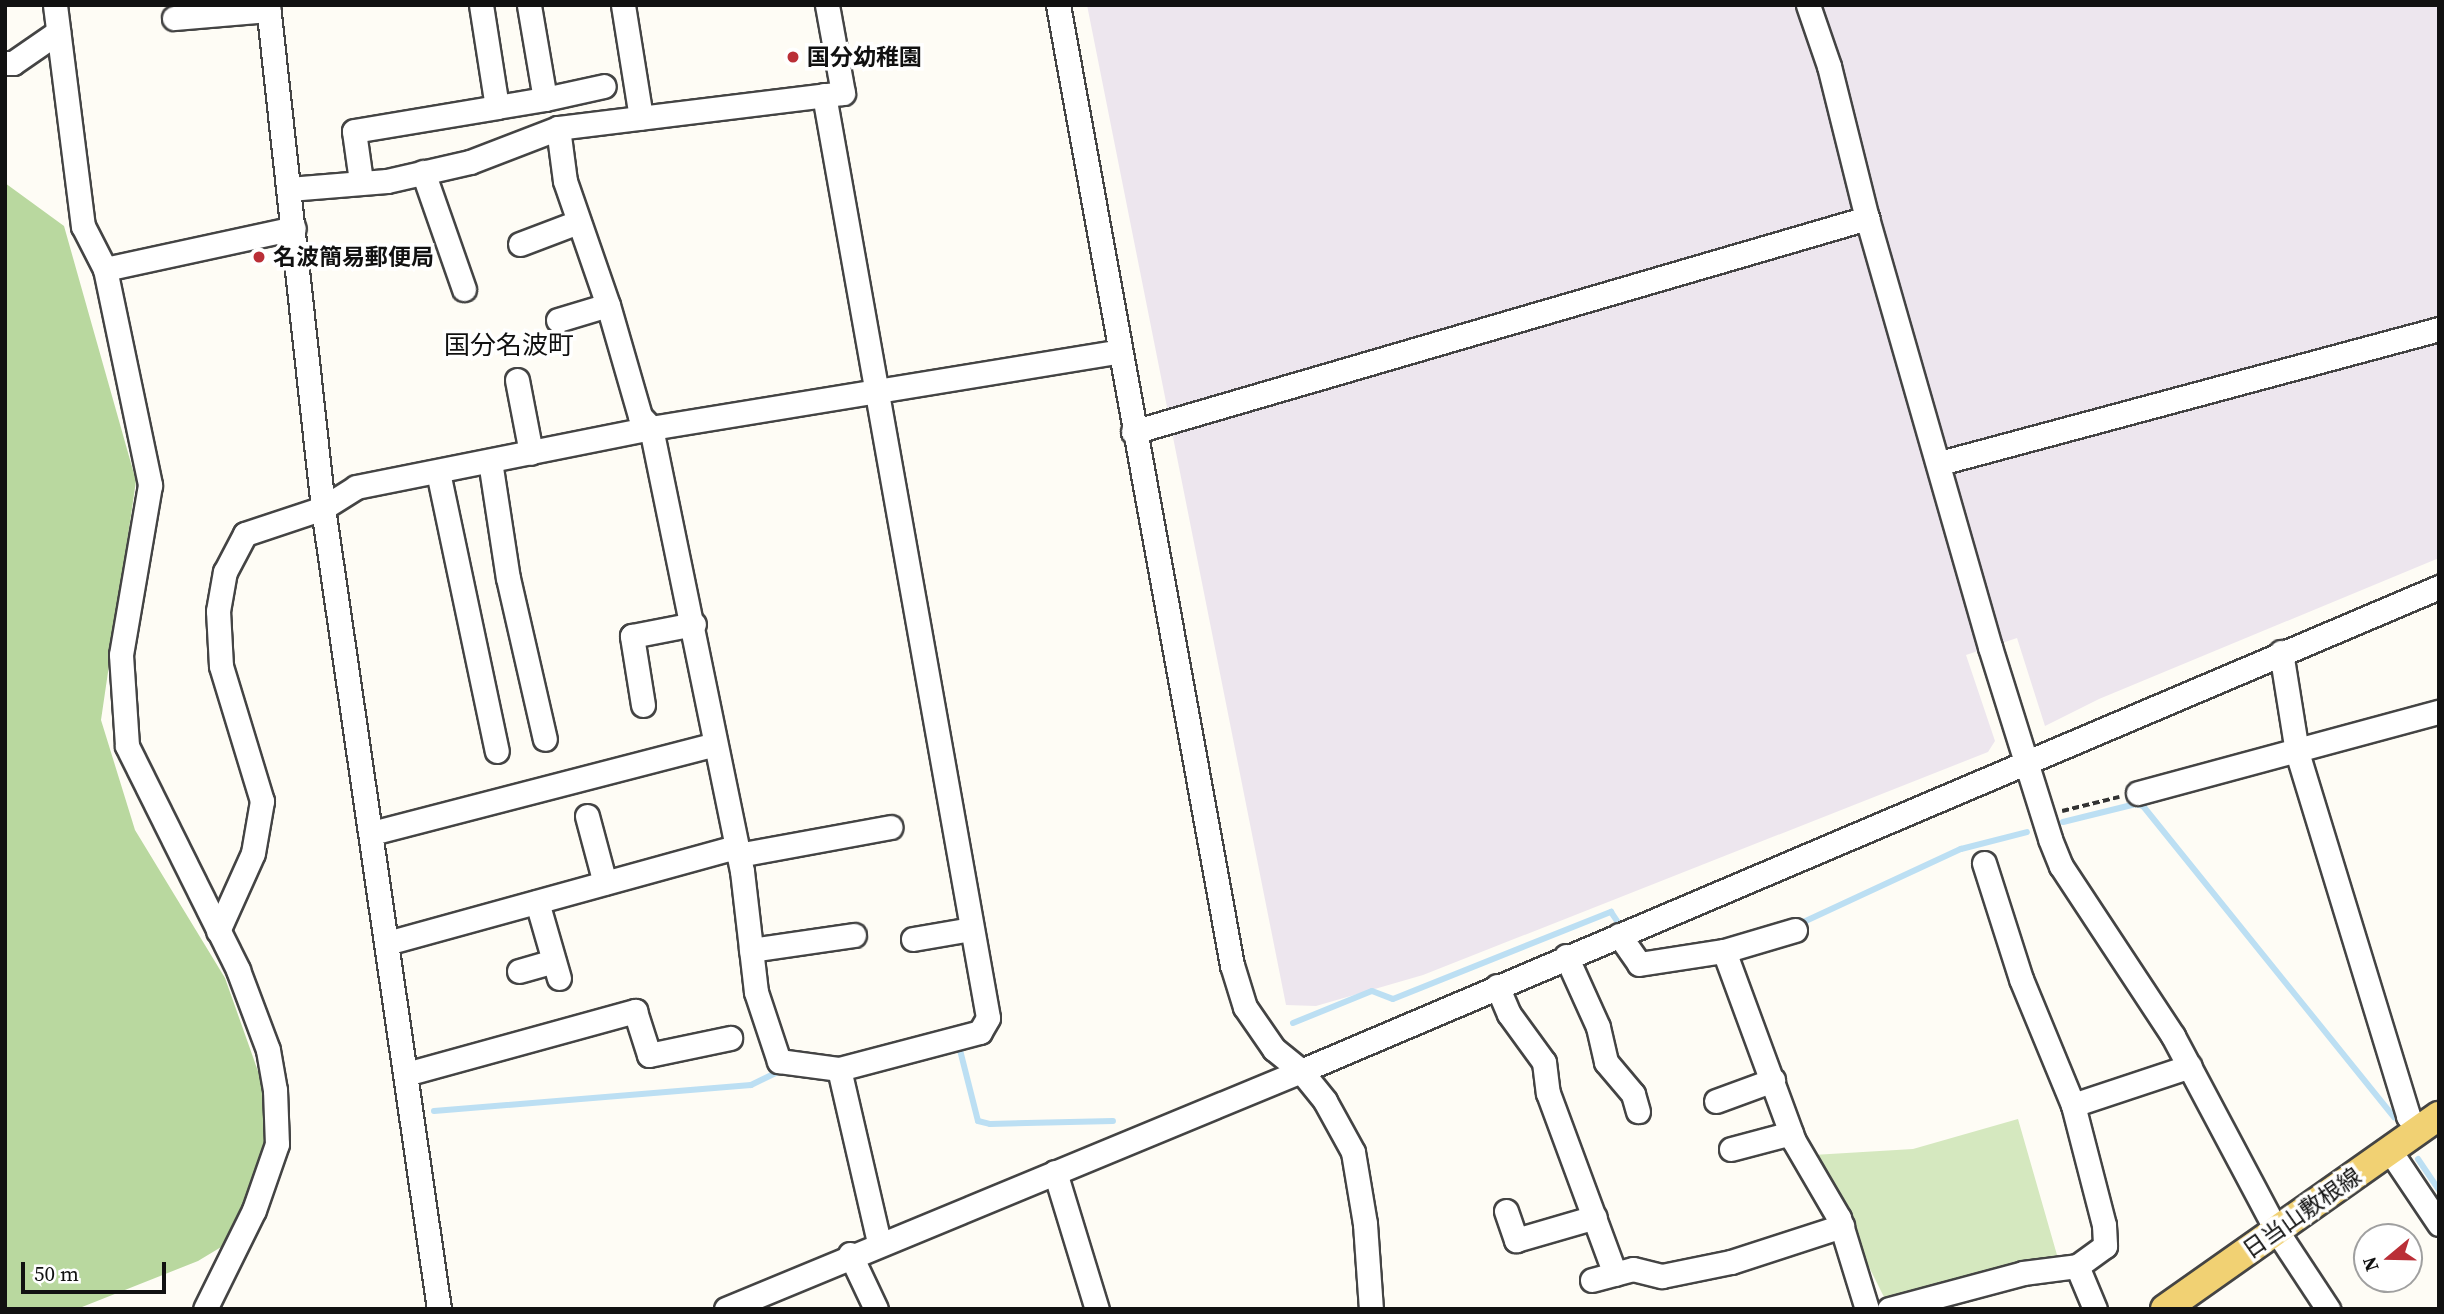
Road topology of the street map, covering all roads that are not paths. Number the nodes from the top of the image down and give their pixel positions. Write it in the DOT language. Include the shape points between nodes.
graph roads {
  1 [pos="55,5"];
  2 [pos="481,5"];
  3 [pos="529,5"];
  4 [pos="624,5"];
  5 [pos="827,5"];
  6 [pos="1058,5"];
  7 [pos="1808,5"];
  8 [pos="269,7"];
  9 [pos="174,18"];
  10 [pos="58,32"];
  11 [pos="5,63"];
  12 [pos="604,86"];
  13 [pos="824,95"];
  14 [pos="545,99"];
  15 [pos="497,107"];
  16 [pos="641,118"];
  17 [pos="558,128"];
  18 [pos="424,172"];
  19 [pos="361,181"];
  20 [pos="289,189"];
  21 [pos="1867,218"];
  22 [pos="578,222"];
  23 [pos="294,228"];
  24 [pos="520,244"];
  25 [pos="105,269"];
  26 [pos="464,289"];
  27 [pos="608,306"];
  28 [pos="558,320"];
  29 [pos="2439,329"];
  30 [pos="1119,351"];
  31 [pos="517,380"];
  32 [pos="874,392"];
  33 [pos="651,428"];
  34 [pos="1133,432"];
  35 [pos="531,453"];
  36 [pos="490,461"];
  37 [pos="1940,463"];
  38 [pos="438,472"];
  39 [pos="323,508"];
  40 [pos="2439,587"];
  41 [pos="694,624"];
  42 [pos="2281,652"];
  43 [pos="643,705"];
  44 [pos="2439,712"];
  45 [pos="545,739"];
  46 [pos="715,744"];
  47 [pos="497,751"];
  48 [pos="2297,752"];
  49 [pos="2025,760"];
  50 [pos="2137,793"];
  51 [pos="587,816"];
  52 [pos="890,827"];
  53 [pos="372,833"];
  54 [pos="737,851"];
  55 [pos="1984,863"];
  56 [pos="606,883"];
  57 [pos="537,902"];
  58 [pos="971,929"];
  59 [pos="1795,930"];
  60 [pos="218,931"];
  61 [pos="854,935"];
  62 [pos="1619,935"];
  63 [pos="913,939"];
  64 [pos="387,943"];
  65 [pos="751,950"];
  66 [pos="1724,951"];
  67 [pos="1566,956"];
  68 [pos="519,971"];
  69 [pos="1497,986"];
  70 [pos="730,1038"];
  71 [pos="2190,1066"];
  72 [pos="1301,1072"];
  73 [pos="840,1073"];
  74 [pos="406,1074"];
  75 [pos="1773,1080"];
  76 [pos="1716,1101"];
  77 [pos="2073,1105"];
  78 [pos="1638,1111"];
  79 [pos="2428,1124"];
  80 [pos="1791,1133"];
  81 [pos="1731,1149"];
  82 [pos="2390,1151"];
  83 [pos="1055,1172"];
  84 [pos="1506,1211"];
  85 [pos="1595,1217"];
  86 [pos="2439,1224"];
  87 [pos="1842,1226"];
  88 [pos="2276,1230"];
  89 [pos="879,1242"];
  90 [pos="850,1254"];
  91 [pos="2077,1266"];
  92 [pos="1615,1274"];
  93 [pos="1592,1280"];
  94 [pos="205,1309"];
  95 [pos="439,1309"];
  96 [pos="726,1309"];
  97 [pos="876,1309"];
  98 [pos="1097,1309"];
  99 [pos="1371,1309"];
  100 [pos="1867,1309"];
  101 [pos="1889,1309"];
  102 [pos="2095,1309"];
  103 [pos="2165,1309"];
  104 [pos="2328,1309"];
  1 -- 10 [label="street"];
  2 -- 15 [label="street"];
  3 -- 14 [label="street"];
  4 -- 16 [label="street"];
  5 -- 13 [label="street" via="843,93"];
  6 -- 30 [label="street"];
  7 -- 21 [label="street" via="1829,66"];
  8 -- 9 [label="street"];
  8 -- 20 [label="street"];
  10 -- 11 [label="street" via="13,63"];
  10 -- 25 [label="street" via="83,226"];
  12 -- 14 [label="street"];
  13 -- 16 [label="street"];
  13 -- 32 [label="street"];
  14 -- 15 [label="street"];
  15 -- 19 [label="street" via="354,131"];
  16 -- 17 [label="street"];
  17 -- 18 [label="street" via="470,162"];
  17 -- 22 [label="street" via="565,181"];
  18 -- 19 [label="street" via="387,181"];
  18 -- 26 [label="street"];
  19 -- 20 [label="street"];
  20 -- 23 [label="street"];
  21 -- 34 [label="street"];
  21 -- 37 [label="street"];
  22 -- 24 [label="street"];
  22 -- 27 [label="street"];
  23 -- 25 [label="street"];
  23 -- 39 [label="street"];
  25 -- 60 [label="street" via="150,485 121,655 127,747"];
  27 -- 28 [label="street"];
  27 -- 33 [label="street" via="640,416"];
  29 -- 37 [label="street"];
  30 -- 32 [label="street"];
  30 -- 34 [label="street"];
  31 -- 35 [label="street"];
  32 -- 33 [label="street"];
  32 -- 58 [label="street"];
  33 -- 35 [label="street"];
  33 -- 41 [label="street"];
  34 -- 72 [label="street" via="1232,965 1245,1007 1274,1049"];
  35 -- 36 [label="street"];
  36 -- 38 [label="street"];
  36 -- 45 [label="street" via="508,579"];
  37 -- 49 [label="street"];
  38 -- 39 [label="street" via="356,487"];
  38 -- 47 [label="street"];
  39 -- 53 [label="street"];
  39 -- 60 [label="street" via="245,534 225,572 218,611 221,666 262,801 253,853"];
  40 -- 42 [label="street"];
  41 -- 43 [label="street" via="632,636"];
  41 -- 46 [label="street"];
  42 -- 48 [label="street"];
  42 -- 49 [label="street"];
  44 -- 48 [label="street"];
  46 -- 53 [label="street"];
  46 -- 54 [label="street"];
  48 -- 50 [label="street"];
  48 -- 79 [label="street" via="2408,1116"];
  49 -- 62 [label="street"];
  49 -- 71 [label="street" via="2061,866"];
  51 -- 56 [label="street"];
  52 -- 54 [label="street"];
  53 -- 64 [label="street"];
  54 -- 56 [label="street"];
  54 -- 65 [label="street"];
  55 -- 77 [label="street" via="2021,979"];
  56 -- 57 [label="street"];
  57 -- 64 [label="street"];
  57 -- 68 [label="street" via="556,970"];
  58 -- 63 [label="street"];
  58 -- 73 [label="street" via="988,1018 980,1032"];
  59 -- 66 [label="street"];
  60 -- 94 [label="street" via="268,1050 277,1144 254,1210"];
  61 -- 65 [label="street"];
  62 -- 66 [label="street" via="1640,964"];
  62 -- 67 [label="street"];
  64 -- 74 [label="street"];
  65 -- 73 [label="street" via="755,992 779,1061"];
  66 -- 75 [label="street"];
  67 -- 69 [label="street"];
  67 -- 78 [label="street" via="1598,1027 1606,1062 1633,1094"];
  69 -- 72 [label="street"];
  69 -- 85 [label="street" via="1509,1014 1544,1062 1548,1093"];
  70 -- 74 [label="street" via="649,1055 635,1011"];
  71 -- 77 [label="street"];
  71 -- 88 [label="street"];
  72 -- 83 [label="street"];
  72 -- 99 [label="street" via="1325,1101 1353,1152 1365,1224"];
  73 -- 89 [label="street"];
  74 -- 95 [label="street"];
  75 -- 76 [label="street"];
  75 -- 80 [label="street"];
  77 -- 91 [label="street" via="2105,1246"];
  79 -- 82 [label="main road, 日当山敷根線"];
  80 -- 81 [label="street"];
  80 -- 87 [label="street"];
  82 -- 86 [label="street"];
  82 -- 88 [label="main road, 日当山敷根線"];
  83 -- 89 [label="street"];
  83 -- 98 [label="street"];
  84 -- 85 [label="street" via="1516,1240"];
  85 -- 92 [label="street"];
  87 -- 92 [label="street" via="1708,1267 1662,1276 1633,1269"];
  87 -- 100 [label="street"];
  88 -- 103 [label="main road, 日当山敷根線"];
  88 -- 104 [label="street"];
  89 -- 90 [label="street"];
  90 -- 96 [label="street"];
  90 -- 97 [label="street"];
  91 -- 101 [label="street" via="2024,1273"];
  91 -- 102 [label="street"];
  92 -- 93 [label="street"];
}
